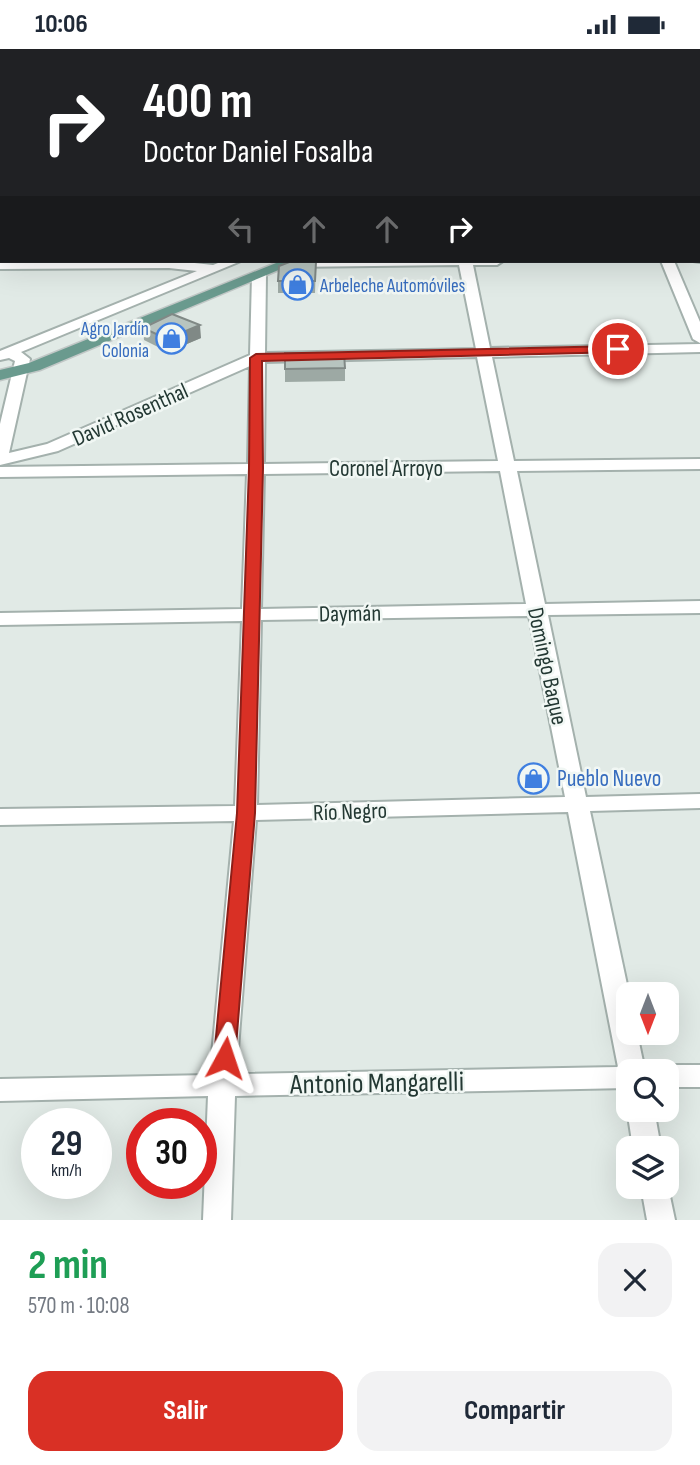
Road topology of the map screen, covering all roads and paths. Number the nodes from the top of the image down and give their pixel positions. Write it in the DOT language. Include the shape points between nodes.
graph roads {
  1 [pos="39,263"];
  2 [pos="120,263"];
  3 [pos="286,263"];
  4 [pos="465,263"];
  5 [pos="668,263"];
  6 [pos="0,265"];
  7 [pos="259,268"];
  8 [pos="227,273"];
  9 [pos="700,339"];
  10 [pos="700,348"];
  11 [pos="482,352"];
  12 [pos="256,358"];
  13 [pos="17,361"];
  14 [pos="0,369"];
  15 [pos="0,375"];
  16 [pos="52,448"];
  17 [pos="0,459"];
  18 [pos="700,464"];
  19 [pos="506,467"];
  20 [pos="256,468"];
  21 [pos="73,470"];
  22 [pos="0,472"];
  23 [pos="700,607"];
  24 [pos="536,610"];
  25 [pos="252,614"];
  26 [pos="0,619"];
  27 [pos="700,801"];
  28 [pos="578,804"];
  29 [pos="246,813"];
  30 [pos="0,817"];
  31 [pos="630,1059"];
  32 [pos="679,1076"];
  33 [pos="700,1076"];
  34 [pos="616,1077"];
  35 [pos="222,1085"];
  36 [pos="0,1090"];
  37 [pos="657,1199"];
  38 [pos="217,1220"];
  39 [pos="661,1220"];
  1 -- 6 [label="street"];
  2 -- 8 [label="street" via="182,264"];
  3 -- 7 [label="main road"];
  4 -- 11 [label="street, Domingo Baque"];
  5 -- 9 [label="street"];
  7 -- 8 [label="main road"];
  7 -- 12 [label="street"];
  8 -- 13 [label="main road"];
  10 -- 11 [label="street"];
  11 -- 12 [label="street"];
  11 -- 19 [label="street, Domingo Baque"];
  12 -- 16 [label="street, David Rosenthal"];
  12 -- 20 [label="street"];
  13 -- 14 [label="main road"];
  13 -- 15 [label="main road"];
  13 -- 17 [label="street"];
  16 -- 17 [label="street, David Rosenthal"];
  16 -- 21 [label="street" via="49,462"];
  18 -- 19 [label="street, Coronel Arroyo"];
  19 -- 20 [label="street, Coronel Arroyo"];
  19 -- 24 [label="street, Domingo Baque"];
  20 -- 21 [label="street, Coronel Arroyo"];
  20 -- 25 [label="street"];
  21 -- 22 [label="street, Coronel Arroyo"];
  23 -- 24 [label="street, Daymán"];
  24 -- 25 [label="street, Daymán"];
  24 -- 28 [label="street, Domingo Baque"];
  25 -- 26 [label="street, Daymán"];
  25 -- 29 [label="street"];
  27 -- 28 [label="street, Río Negro"];
  28 -- 29 [label="street, Río Negro"];
  28 -- 31 [label="street, Domingo Baque"];
  29 -- 30 [label="street, Río Negro"];
  29 -- 35 [label="street"];
  32 -- 33 [label="street"];
  34 -- 35 [label="street, Antonio Mangarelli"];
  35 -- 36 [label="street, Antonio Mangarelli"];
  35 -- 38 [label="street"];
  37 -- 39 [label="street"];
}
